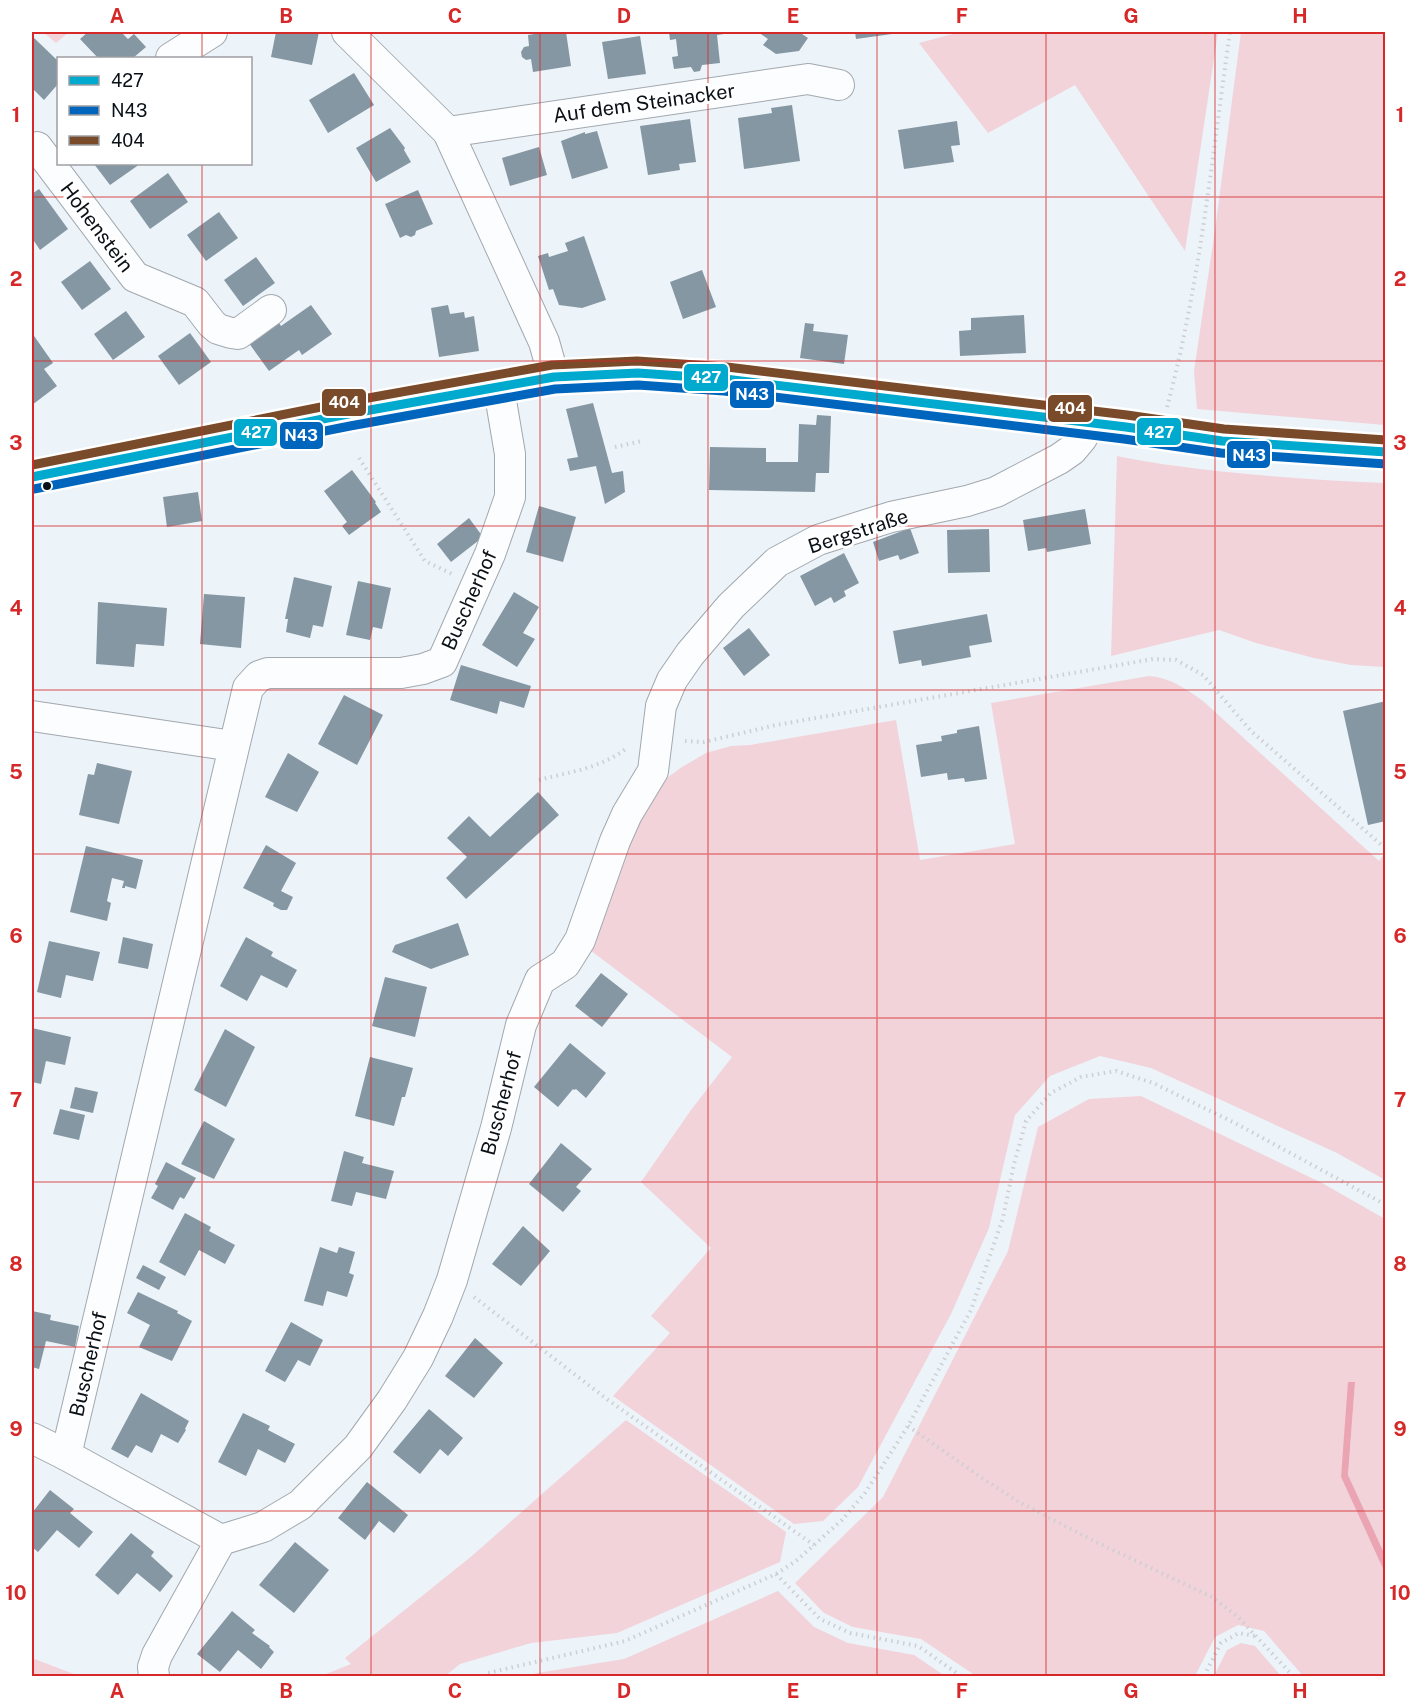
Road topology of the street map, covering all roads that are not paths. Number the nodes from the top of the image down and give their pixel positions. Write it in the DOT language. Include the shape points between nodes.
graph roads {
  1 [pos="212,32"];
  2 [pos="347,32"];
  3 [pos="173,57"];
  4 [pos="839,85"];
  5 [pos="448,132"];
  6 [pos="42,144"];
  7 [pos="271,310"];
  8 [pos="554,377"];
  9 [pos="499,388"];
  10 [pos="1089,423"];
  11 [pos="1386,452"];
  12 [pos="32,477"];
  13 [pos="32,716"];
  14 [pos="659,730"];
  15 [pos="233,746"];
  16 [pos="32,1438"];
  17 [pos="66,1455"];
  18 [pos="221,1540"];
  19 [pos="154,1677"];
  1 -- 3 [label="street"];
  2 -- 5 [label="street"];
  4 -- 5 [label="street, Auf dem Steinacker" via="808,79"];
  5 -- 8 [label="street" via="544,342"];
  6 -- 7 [label="street, Hohenstein" via="135,277 195,302 212,324 231,333 238,334"];
  8 -- 9 [label="main road"];
  8 -- 10 [label="main road" via="638,373 725,378"];
  9 -- 12 [label="main road" via="349,422"];
  9 -- 15 [label="street, Buscherhof" via="510,454 510,497 477,586 442,662 401,673 268,673 248,688"];
  10 -- 11 [label="main road" via="1330,450"];
  10 -- 14 [label="street, Bergstraße" via="1072,450 996,492 891,517 818,540 777,562 731,606 690,654 672,680 661,706"];
  13 -- 15 [label="street"];
  14 -- 18 [label="street, Buscherhof" via="653,771 615,841 580,940 565,964 540,980 521,1025 452,1280 418,1358 358,1447 300,1505 263,1527"];
  15 -- 17 [label="street, Buscherhof"];
  16 -- 17 [label="street"];
  17 -- 18 [label="street"];
  18 -- 19 [label="street" via="157,1655"];
}
